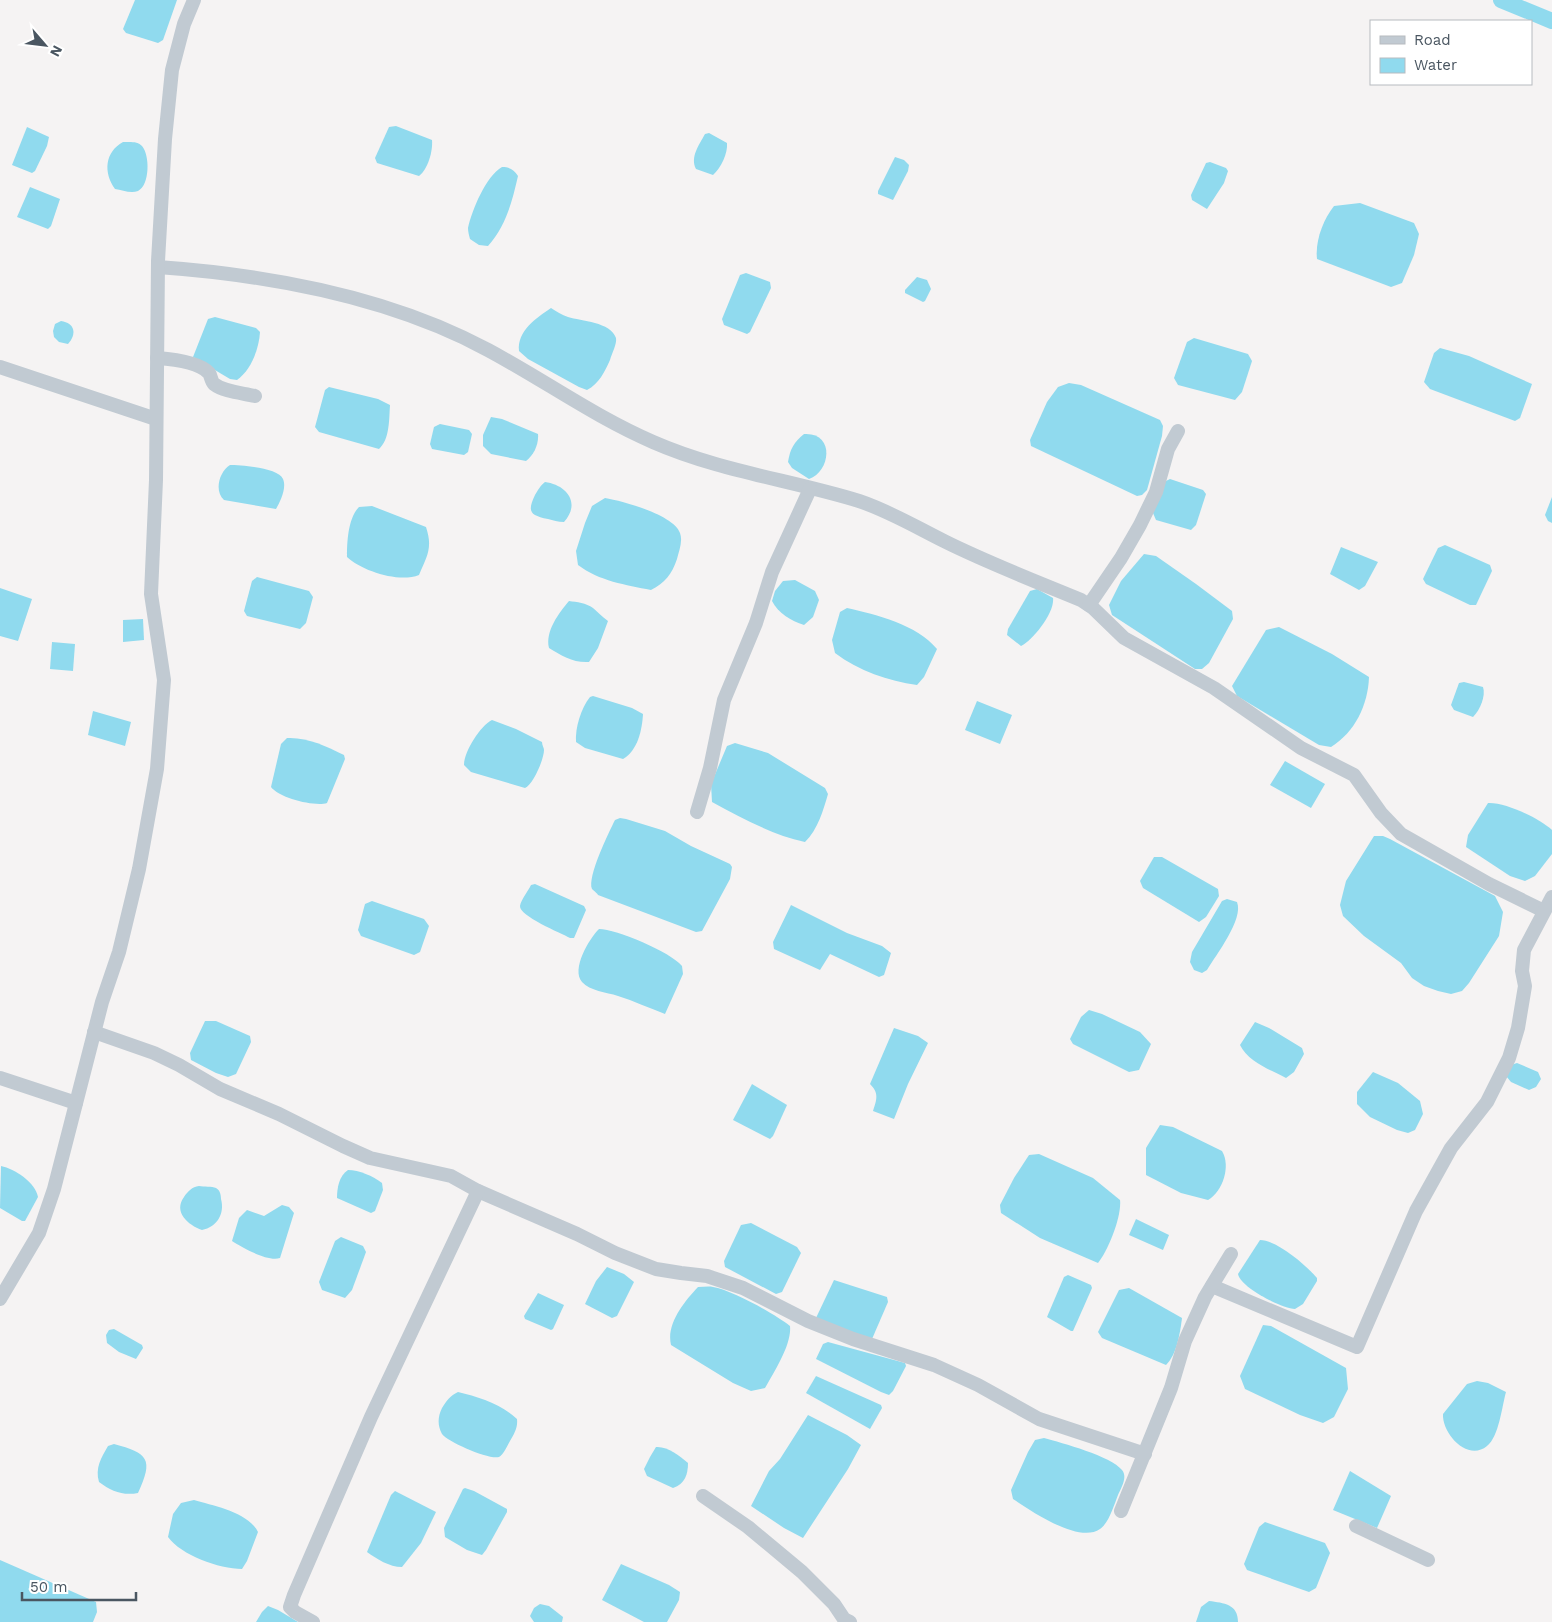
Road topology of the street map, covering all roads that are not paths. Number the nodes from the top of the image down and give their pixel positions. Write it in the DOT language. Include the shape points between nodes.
graph roads {
  1 [pos="194,0"];
  2 [pos="158,267"];
  3 [pos="157,358"];
  4 [pos="0,367"];
  5 [pos="255,396"];
  6 [pos="156,419"];
  7 [pos="1178,431"];
  8 [pos="810,489"];
  9 [pos="1089,605"];
  10 [pos="696,812"];
  11 [pos="1552,897"];
  12 [pos="1544,911"];
  13 [pos="94,1032"];
  14 [pos="0,1078"];
  15 [pos="76,1103"];
  16 [pos="478,1191"];
  17 [pos="1231,1254"];
  18 [pos="1212,1286"];
  19 [pos="0,1299"];
  20 [pos="1145,1454"];
  21 [pos="703,1496"];
  22 [pos="1121,1510"];
  23 [pos="1356,1526"];
  24 [pos="1428,1560"];
  25 [pos="313,1622"];
  26 [pos="850,1622"];
  1 -- 2 [label="street" via="172,70"];
  2 -- 3 [label="street"];
  2 -- 8 [label="street" via="276,281 351,298 412,317 489,350 654,442 720,466"];
  3 -- 5 [label="street" via="170,358 200,367 219,386"];
  3 -- 6 [label="street"];
  4 -- 6 [label="street"];
  6 -- 13 [label="street" via="151,594 164,680 157,769 139,869"];
  7 -- 9 [label="street" via="1168,449 1156,492 1140,525"];
  8 -- 9 [label="street" via="868,505"];
  8 -- 10 [label="street" via="772,572 756,623 724,700 710,768"];
  9 -- 12 [label="street" via="1124,638 1214,688 1301,748 1354,775 1381,814 1401,834"];
  11 -- 12 [label="street"];
  12 -- 18 [label="street" via="1524,950 1522,971 1525,986 1509,1058 1487,1102 1451,1148 1416,1211 1357,1347"];
  13 -- 15 [label="street"];
  13 -- 16 [label="street" via="154,1053 220,1089 364,1155 451,1176"];
  14 -- 15 [label="street"];
  15 -- 19 [label="street" via="54,1189 38,1233"];
  16 -- 20 [label="street" via="656,1269 707,1276 743,1288 808,1321 853,1339 934,1364 1039,1419"];
  16 -- 25 [label="street" via="371,1417 294,1595 290,1607"];
  17 -- 18 [label="street"];
  18 -- 20 [label="street" via="1185,1341"];
  20 -- 22 [label="street"];
  21 -- 26 [label="street" via="748,1527 802,1572"];
  23 -- 24 [label="street"];
}
